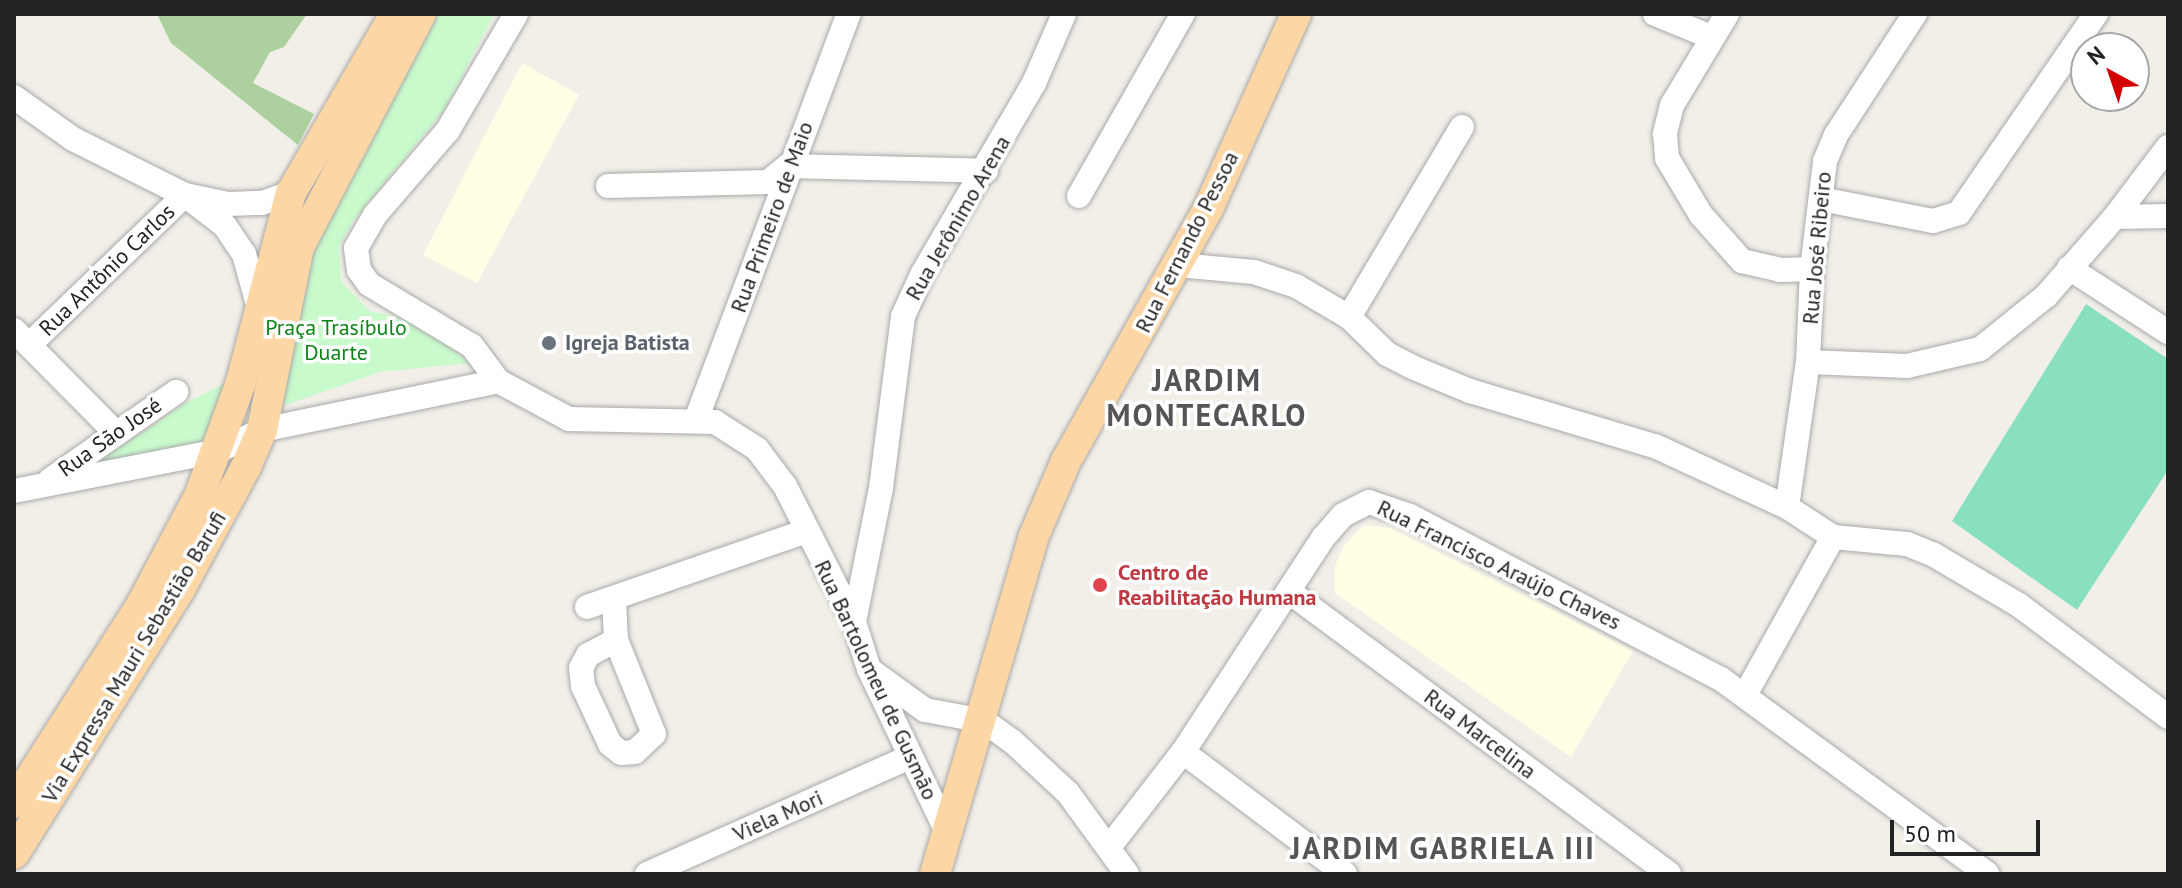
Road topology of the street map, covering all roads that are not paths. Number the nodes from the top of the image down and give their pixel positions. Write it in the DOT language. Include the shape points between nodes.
graph roads {
  1 [pos="395,14"];
  2 [pos="421,14"];
  3 [pos="516,14"];
  4 [pos="849,14"];
  5 [pos="1064,14"];
  6 [pos="1183,14"];
  7 [pos="1296,14"];
  8 [pos="1655,14"];
  9 [pos="1727,14"];
  10 [pos="1915,14"];
  11 [pos="2096,14"];
  12 [pos="1711,37"];
  13 [pos="18,109"];
  14 [pos="1462,127"];
  15 [pos="2168,147"];
  16 [pos="788,166"];
  17 [pos="986,171"];
  18 [pos="608,186"];
  19 [pos="291,193"];
  20 [pos="185,195"];
  21 [pos="1079,196"];
  22 [pos="1821,199"];
  23 [pos="2168,216"];
  24 [pos="2115,217"];
  25 [pos="1179,265"];
  26 [pos="2069,268"];
  27 [pos="1812,269"];
  28 [pos="259,309"];
  29 [pos="1349,317"];
  30 [pos="2168,332"];
  31 [pos="22,337"];
  32 [pos="1808,362"];
  33 [pos="498,381"];
  34 [pos="176,392"];
  35 [pos="696,420"];
  36 [pos="262,430"];
  37 [pos="115,432"];
  38 [pos="218,451"];
  39 [pos="45,483"];
  40 [pos="14,491"];
  41 [pos="1787,507"];
  42 [pos="806,531"];
  43 [pos="1833,537"];
  44 [pos="1291,593"];
  45 [pos="614,599"];
  46 [pos="587,607"];
  47 [pos="854,622"];
  48 [pos="616,640"];
  49 [pos="869,669"];
  50 [pos="1745,695"];
  51 [pos="2168,717"];
  52 [pos="984,721"];
  53 [pos="1183,752"];
  54 [pos="910,757"];
  55 [pos="14,803"];
  56 [pos="946,830"];
  57 [pos="1110,846"];
  58 [pos="14,854"];
  59 [pos="647,874"];
  60 [pos="935,874"];
  61 [pos="1127,874"];
  62 [pos="1345,874"];
  63 [pos="1669,874"];
  64 [pos="1987,874"];
  1 -- 19 [label="main road, Via Expressa Mauri Sebastião Barufi"];
  2 -- 36 [label="main road, Via Expressa Mauri Sebastião Barufi" via="299,247"];
  3 -- 33 [label="street" via="448,130 375,215 356,248 359,270 369,284 472,346"];
  4 -- 16 [label="street, Rua Primeiro de Maio"];
  5 -- 17 [label="street, Rua Jerônimo Arena"];
  6 -- 21 [label="street"];
  7 -- 25 [label="main road, Rua Fernando Pessoa"];
  8 -- 12 [label="street"];
  9 -- 12 [label="street"];
  10 -- 22 [label="street, Rua José Ribeiro" via="1836,135 1825,161"];
  11 -- 22 [label="street" via="1959,213 1933,221"];
  12 -- 27 [label="street" via="1672,105 1665,134 1667,158 1701,215 1742,261 1780,270"];
  13 -- 20 [label="street"];
  14 -- 29 [label="street"];
  15 -- 24 [label="street"];
  16 -- 17 [label="street"];
  16 -- 18 [label="street" via="768,182"];
  16 -- 35 [label="street, Rua Primeiro de Maio"];
  17 -- 47 [label="street, Rua Jerônimo Arena" via="923,273 903,316 881,488"];
  19 -- 20 [label="street" via="262,203 228,204"];
  19 -- 28 [label="main road, Via Expressa Mauri Sebastião Barufi"];
  20 -- 28 [label="street" via="225,226 244,254"];
  20 -- 31 [label="street, Rua Antônio Carlos"];
  22 -- 27 [label="street, Rua José Ribeiro"];
  23 -- 24 [label="street"];
  24 -- 26 [label="street"];
  25 -- 29 [label="street" via="1273,278"];
  25 -- 52 [label="main road, Rua Fernando Pessoa" via="1066,461 1033,538 1005,624"];
  26 -- 30 [label="street"];
  26 -- 32 [label="street" via="2017,324 1980,349 1907,366"];
  27 -- 32 [label="street, Rua José Ribeiro"];
  28 -- 38 [label="main road, Via Expressa Mauri Sebastião Barufi"];
  29 -- 41 [label="street" via="1387,354 1412,367 1470,391 1642,441"];
  31 -- 37 [label="street"];
  32 -- 41 [label="street, Rua José Ribeiro"];
  33 -- 35 [label="street, Rua Bartolomeu de Gusmão" via="569,419"];
  33 -- 36 [label="street"];
  34 -- 37 [label="street, Rua São José"];
  35 -- 42 [label="street, Rua Bartolomeu de Gusmão" via="715,422 757,449 785,486"];
  36 -- 38 [label="street"];
  36 -- 58 [label="main road, Via Expressa Mauri Sebastião Barufi" via="179,591"];
  37 -- 39 [label="street, Rua São José"];
  38 -- 39 [label="street"];
  38 -- 55 [label="main road, Via Expressa Mauri Sebastião Barufi" via="140,607"];
  39 -- 40 [label="street"];
  41 -- 43 [label="street"];
  42 -- 45 [label="street"];
  42 -- 47 [label="street, Rua Bartolomeu de Gusmão"];
  43 -- 50 [label="street"];
  43 -- 51 [label="street" via="1907,544 1934,555 2019,605"];
  44 -- 50 [label="street, Rua Francisco Araújo Chaves" via="1323,538 1343,515 1369,502 1410,516 1634,631"];
  44 -- 53 [label="street, Rua Francisco Araújo Chaves"];
  44 -- 63 [label="street, Rua Marcelina"];
  45 -- 46 [label="street"];
  45 -- 48 [label="street"];
  47 -- 49 [label="street, Rua Bartolomeu de Gusmão"];
  49 -- 52 [label="street" via="925,710"];
  49 -- 54 [label="street, Rua Bartolomeu de Gusmão"];
  50 -- 64 [label="street, Rua Francisco Araújo Chaves"];
  52 -- 56 [label="main road, Rua Fernando Pessoa"];
  52 -- 57 [label="street" via="1068,793"];
  53 -- 57 [label="street, Rua Francisco Araújo Chaves"];
  53 -- 62 [label="street"];
  54 -- 56 [label="street, Rua Bartolomeu de Gusmão"];
  54 -- 59 [label="street, Viela Mori"];
  56 -- 60 [label="main road, Rua Fernando Pessoa"];
  57 -- 61 [label="street"];
}
